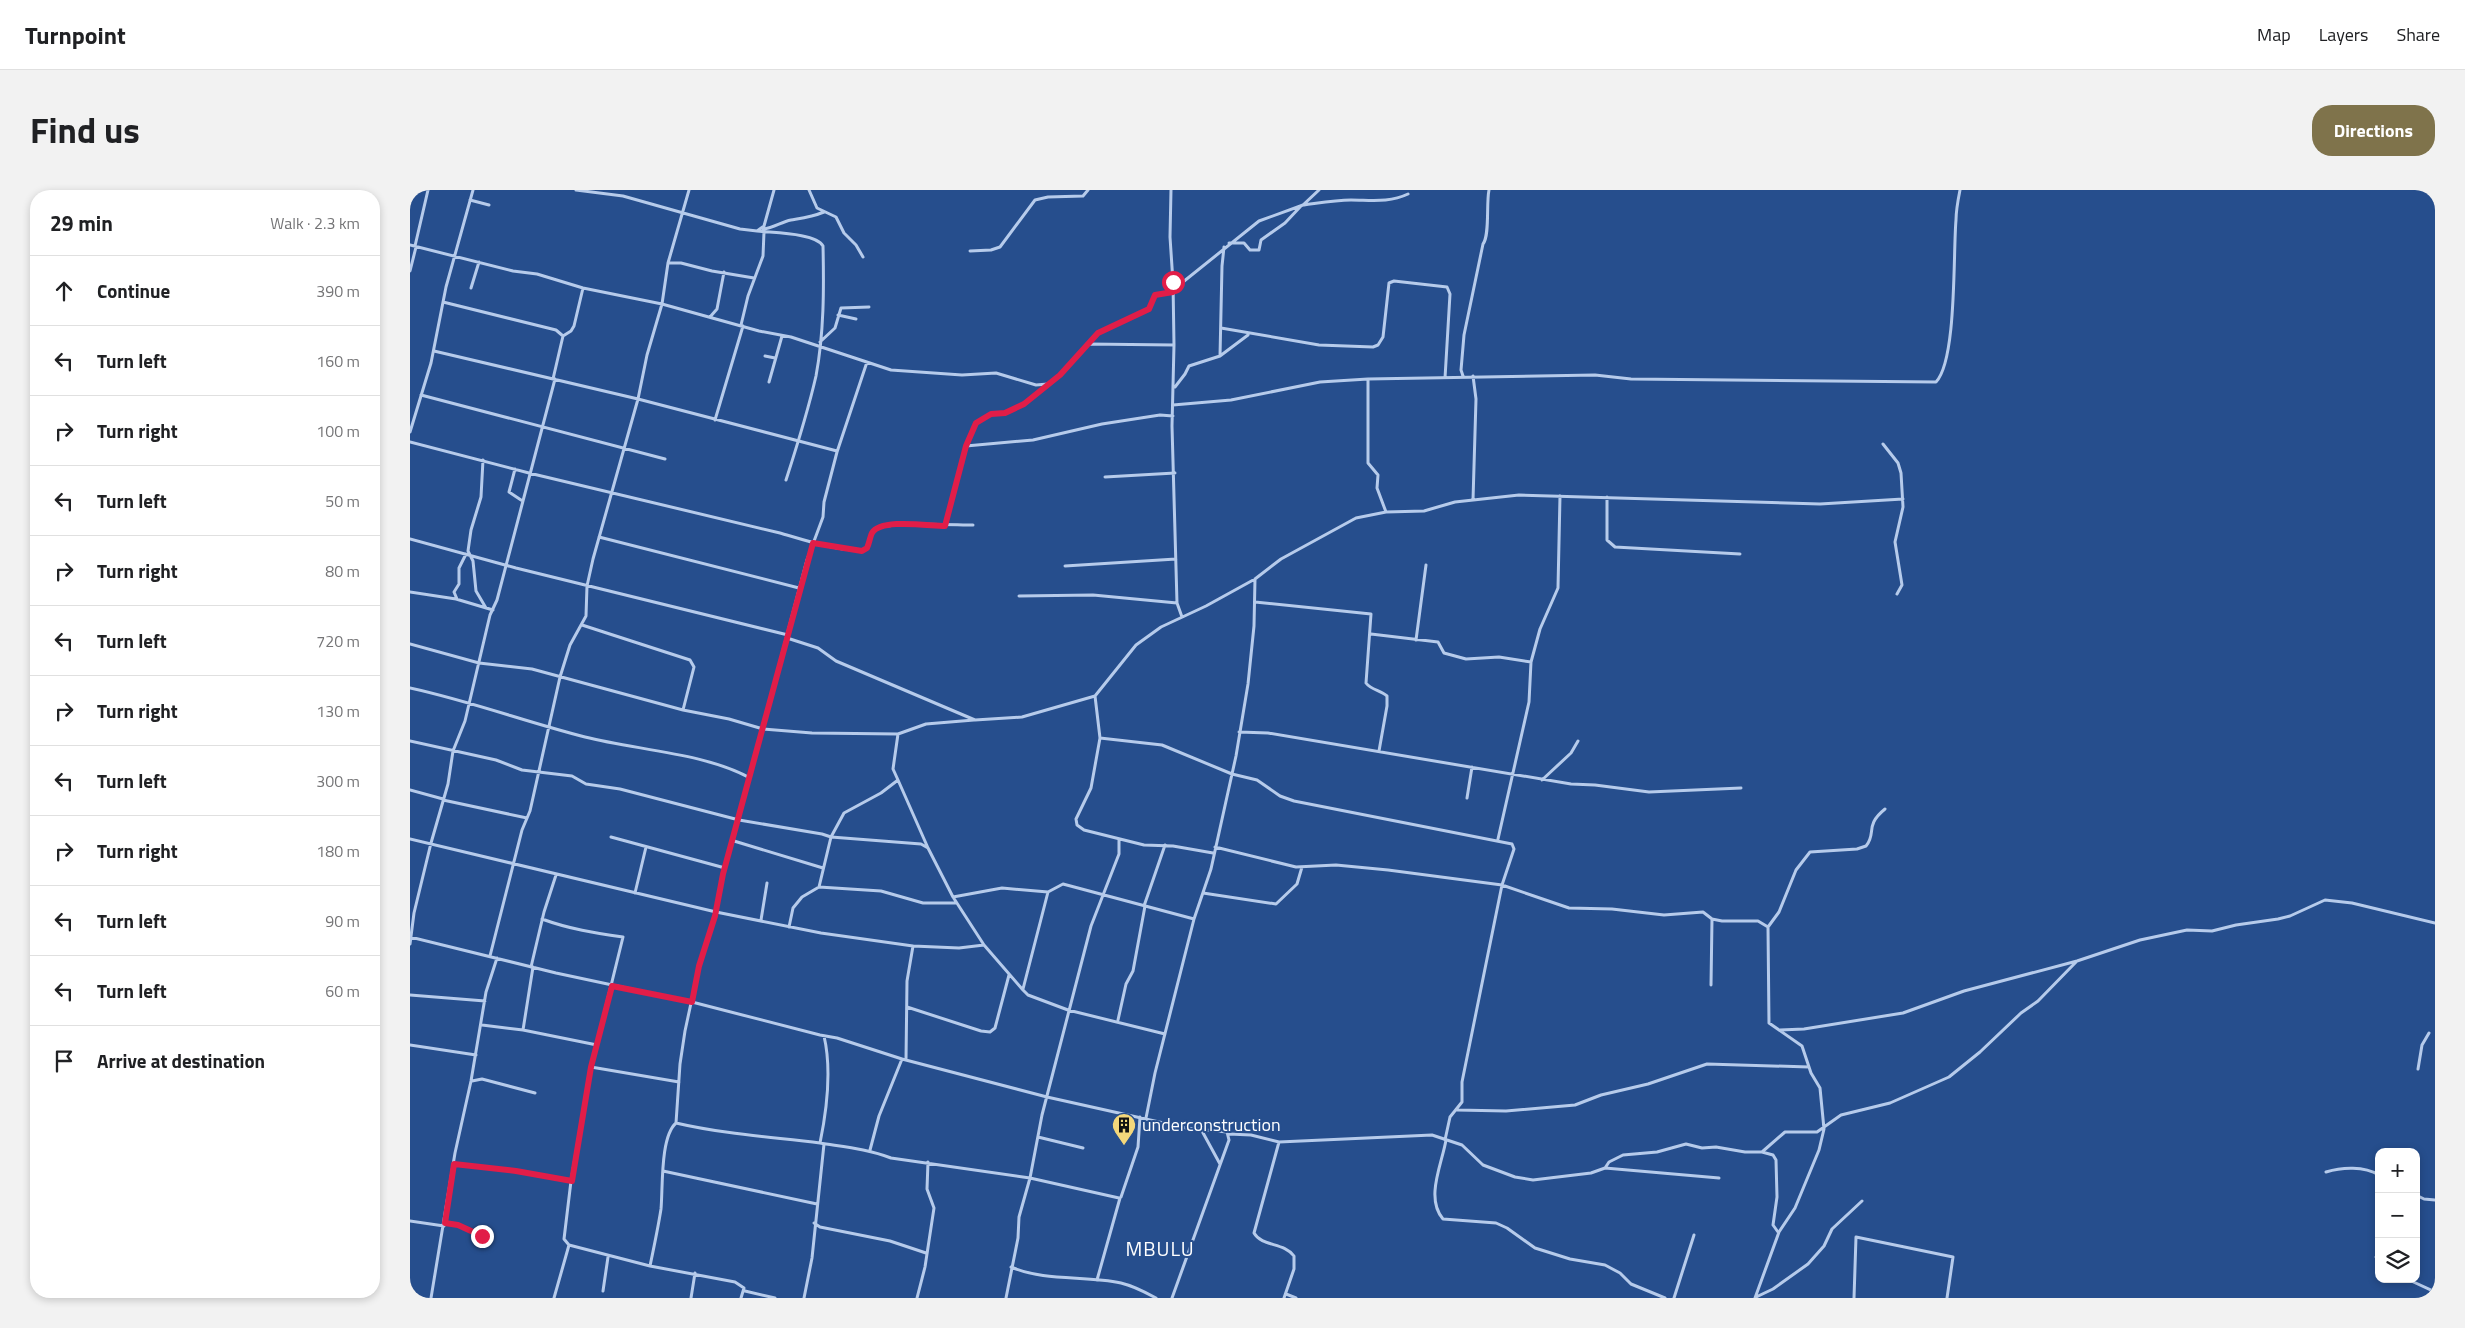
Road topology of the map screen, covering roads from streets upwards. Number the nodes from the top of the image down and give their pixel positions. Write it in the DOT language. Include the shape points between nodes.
graph roads {
  1 [pos="428,190"];
  2 [pos="473,190"];
  3 [pos="576,190"];
  4 [pos="689,190"];
  5 [pos="774,190"];
  6 [pos="809,190"];
  7 [pos="1088,190"];
  8 [pos="1171,190"];
  9 [pos="1319,190"];
  10 [pos="1489,190"];
  11 [pos="1960,190"];
  12 [pos="602,191"];
  13 [pos="1408,194"];
  14 [pos="470,200"];
  15 [pos="489,204"];
  16 [pos="1302,205"];
  17 [pos="681,212"];
  18 [pos="824,212"];
  19 [pos="763,230"];
  20 [pos="1228,243"];
  21 [pos="410,245"];
  22 [pos="416,246"];
  23 [pos="1224,247"];
  24 [pos="970,250"];
  25 [pos="455,255"];
  26 [pos="863,257"];
  27 [pos="479,262"];
  28 [pos="668,263"];
  29 [pos="410,271"];
  30 [pos="724,272"];
  31 [pos="754,278"];
  32 [pos="471,288"];
  33 [pos="583,288"];
  34 [pos="1173,291"];
  35 [pos="443,302"];
  36 [pos="662,304"];
  37 [pos="869,307"];
  38 [pos="838,315"];
  39 [pos="710,317"];
  40 [pos="856,319"];
  41 [pos="742,326"];
  42 [pos="1221,328"];
  43 [pos="1248,334"];
  44 [pos="563,336"];
  45 [pos="782,336"];
  46 [pos="1087,344"];
  47 [pos="820,345"];
  48 [pos="1174,346"];
  49 [pos="434,351"];
  50 [pos="765,356"];
  51 [pos="1220,356"];
  52 [pos="775,358"];
  53 [pos="867,362"];
  54 [pos="1463,376"];
  55 [pos="1473,376"];
  56 [pos="1445,378"];
  57 [pos="554,379"];
  58 [pos="1368,379"];
  59 [pos="769,382"];
  60 [pos="1048,384"];
  61 [pos="1174,387"];
  62 [pos="422,395"];
  63 [pos="638,399"];
  64 [pos="1173,406"];
  65 [pos="1173,416"];
  66 [pos="715,420"];
  67 [pos="542,426"];
  68 [pos="410,432"];
  69 [pos="798,441"];
  70 [pos="410,442"];
  71 [pos="1883,444"];
  72 [pos="966,446"];
  73 [pos="623,448"];
  74 [pos="837,451"];
  75 [pos="665,459"];
  76 [pos="483,460"];
  77 [pos="516,469"];
  78 [pos="529,473"];
  79 [pos="1175,473"];
  80 [pos="1104,477"];
  81 [pos="786,480"];
  82 [pos="612,492"];
  83 [pos="1560,496"];
  84 [pos="1607,497"];
  85 [pos="1903,499"];
  86 [pos="1473,500"];
  87 [pos="522,501"];
  88 [pos="1386,512"];
  89 [pos="973,525"];
  90 [pos="945,526"];
  91 [pos="599,537"];
  92 [pos="410,539"];
  93 [pos="813,543"];
  94 [pos="1740,554"];
  95 [pos="467,555"];
  96 [pos="1176,559"];
  97 [pos="504,565"];
  98 [pos="1426,565"];
  99 [pos="1064,566"];
  100 [pos="1254,579"];
  101 [pos="587,586"];
  102 [pos="799,588"];
  103 [pos="410,592"];
  104 [pos="1897,594"];
  105 [pos="1019,596"];
  106 [pos="457,600"];
  107 [pos="1255,602"];
  108 [pos="1176,603"];
  109 [pos="486,608"];
  110 [pos="493,610"];
  111 [pos="1182,617"];
  112 [pos="582,625"];
  113 [pos="1372,634"];
  114 [pos="787,637"];
  115 [pos="1416,640"];
  116 [pos="410,644"];
  117 [pos="479,662"];
  118 [pos="1531,662"];
  119 [pos="560,677"];
  120 [pos="410,688"];
  121 [pos="1095,696"];
  122 [pos="469,702"];
  123 [pos="683,710"];
  124 [pos="975,720"];
  125 [pos="549,728"];
  126 [pos="763,728"];
  127 [pos="1239,732"];
  128 [pos="898,734"];
  129 [pos="1100,738"];
  130 [pos="410,741"];
  131 [pos="1578,741"];
  132 [pos="454,751"];
  133 [pos="1380,751"];
  134 [pos="1472,767"];
  135 [pos="538,772"];
  136 [pos="1232,774"];
  137 [pos="1512,774"];
  138 [pos="750,778"];
  139 [pos="898,780"];
  140 [pos="1542,780"];
  141 [pos="1741,788"];
  142 [pos="410,790"];
  143 [pos="1467,798"];
  144 [pos="443,800"];
  145 [pos="1885,809"];
  146 [pos="527,818"];
  147 [pos="739,820"];
  148 [pos="611,837"];
  149 [pos="832,837"];
  150 [pos="410,839"];
  151 [pos="1119,839"];
  152 [pos="1498,839"];
  153 [pos="734,841"];
  154 [pos="431,843"];
  155 [pos="1165,845"];
  156 [pos="646,847"];
  157 [pos="1215,847"];
  158 [pos="928,848"];
  159 [pos="1213,853"];
  160 [pos="513,864"];
  161 [pos="1302,867"];
  162 [pos="725,868"];
  163 [pos="824,868"];
  164 [pos="556,875"];
  165 [pos="767,883"];
  166 [pos="1502,885"];
  167 [pos="819,887"];
  168 [pos="1048,892"];
  169 [pos="1203,893"];
  170 [pos="635,894"];
  171 [pos="1103,894"];
  172 [pos="954,897"];
  173 [pos="957,903"];
  174 [pos="1144,906"];
  175 [pos="716,912"];
  176 [pos="1194,919"];
  177 [pos="1712,919"];
  178 [pos="542,920"];
  179 [pos="761,920"];
  180 [pos="2435,923"];
  181 [pos="789,927"];
  182 [pos="1768,927"];
  183 [pos="410,937"];
  184 [pos="410,944"];
  185 [pos="984,945"];
  186 [pos="912,946"];
  187 [pos="490,956"];
  188 [pos="497,958"];
  189 [pos="2077,961"];
  190 [pos="532,967"];
  191 [pos="1009,975"];
  192 [pos="1711,985"];
  193 [pos="612,986"];
  194 [pos="1023,990"];
  195 [pos="410,995"];
  196 [pos="485,1001"];
  197 [pos="692,1002"];
  198 [pos="907,1007"];
  199 [pos="1068,1010"];
  200 [pos="1118,1020"];
  201 [pos="482,1025"];
  202 [pos="523,1030"];
  203 [pos="1778,1030"];
  204 [pos="2429,1033"];
  205 [pos="1165,1034"];
  206 [pos="824,1036"];
  207 [pos="597,1044"];
  208 [pos="410,1045"];
  209 [pos="476,1055"];
  210 [pos="902,1059"];
  211 [pos="906,1060"];
  212 [pos="591,1067"];
  213 [pos="1809,1067"];
  214 [pos="2418,1069"];
  215 [pos="471,1081"];
  216 [pos="679,1082"];
  217 [pos="535,1093"];
  218 [pos="1047,1098"];
  219 [pos="1456,1110"];
  220 [pos="1140,1117"];
  221 [pos="1146,1118"];
  222 [pos="676,1123"];
  223 [pos="1824,1129"];
  224 [pos="1201,1131"];
  225 [pos="1229,1134"];
  226 [pos="1037,1137"];
  227 [pos="1445,1140"];
  228 [pos="1279,1142"];
  229 [pos="822,1143"];
  230 [pos="1083,1148"];
  231 [pos="870,1150"];
  232 [pos="1762,1152"];
  233 [pos="928,1162"];
  234 [pos="454,1164"];
  235 [pos="1220,1164"];
  236 [pos="1605,1168"];
  237 [pos="663,1171"];
  238 [pos="2326,1172"];
  239 [pos="2375,1174"];
  240 [pos="1030,1178"];
  241 [pos="1719,1178"];
  242 [pos="572,1181"];
  243 [pos="2420,1197"];
  244 [pos="1120,1198"];
  245 [pos="2435,1200"];
  246 [pos="1862,1201"];
  247 [pos="817,1204"];
  248 [pos="410,1221"];
  249 [pos="814,1223"];
  250 [pos="444,1224"];
  251 [pos="1779,1232"];
  252 [pos="1694,1235"];
  253 [pos="482,1236"];
  254 [pos="569,1245"];
  255 [pos="926,1253"];
  256 [pos="608,1257"];
  257 [pos="650,1266"];
  258 [pos="1011,1267"];
  259 [pos="695,1273"];
  260 [pos="1096,1280"];
  261 [pos="2416,1283"];
  262 [pos="603,1291"];
  263 [pos="745,1291"];
  264 [pos="2435,1292"];
  265 [pos="1286,1294"];
  266 [pos="431,1298"];
  267 [pos="554,1298"];
  268 [pos="691,1298"];
  269 [pos="741,1298"];
  270 [pos="775,1298"];
  271 [pos="804,1298"];
  272 [pos="918,1298"];
  273 [pos="1006,1298"];
  274 [pos="1156,1298"];
  275 [pos="1172,1298"];
  276 [pos="1284,1298"];
  277 [pos="1296,1298"];
  278 [pos="1665,1298"];
  279 [pos="1674,1298"];
  280 [pos="1756,1298"];
  281 [pos="1854,1298"];
  282 [pos="1947,1298"];
  1 -- 22 [label="street"];
  2 -- 14 [label="street"];
  3 -- 12 [label="street"];
  4 -- 17 [label="street"];
  5 -- 19 [label="street"];
  6 -- 18 [label="street" via="817,208"];
  7 -- 24 [label="street" via="1083,196 1035,200 1000,247"];
  8 -- 34 [label="street"];
  9 -- 16 [label="street"];
  10 -- 54 [label="street" via="1486,212 1488,235 1464,335"];
  11 -- 55 [label="street" via="1950,331 1944,369 1936,382 1631,379 1595,374"];
  12 -- 17 [label="street"];
  13 -- 16 [label="street" via="1396,200"];
  14 -- 15 [label="street"];
  14 -- 25 [label="street"];
  16 -- 20 [label="street" via="1259,221"];
  16 -- 20 [label="street" via="1285,223 1261,240 1259,250 1250,250 1244,243"];
  17 -- 19 [label="street" via="740,229"];
  17 -- 28 [label="street"];
  18 -- 19 [label="street"];
  18 -- 26 [label="street" via="836,217"];
  19 -- 31 [label="street" via="763,256"];
  19 -- 47 [label="street" via="798,235 822,243 825,290"];
  20 -- 23 [label="street"];
  21 -- 22 [label="street"];
  22 -- 25 [label="street"];
  22 -- 29 [label="street"];
  23 -- 34 [label="street"];
  23 -- 42 [label="street"];
  25 -- 27 [label="street"];
  25 -- 35 [label="street"];
  27 -- 32 [label="street"];
  27 -- 33 [label="street"];
  28 -- 30 [label="street"];
  28 -- 36 [label="street"];
  30 -- 31 [label="street"];
  30 -- 39 [label="street" via="717,309"];
  31 -- 41 [label="street"];
  33 -- 36 [label="street"];
  33 -- 44 [label="street" via="572,331"];
  34 -- 46 [label="street" via="1155,295 1149,309 1102,331"];
  34 -- 48 [label="street"];
  35 -- 44 [label="street" via="556,330"];
  35 -- 49 [label="street"];
  36 -- 39 [label="street"];
  36 -- 63 [label="street"];
  37 -- 38 [label="street" via="842,307"];
  38 -- 40 [label="street"];
  38 -- 47 [label="street" via="835,328"];
  39 -- 41 [label="street"];
  41 -- 45 [label="street"];
  41 -- 66 [label="street"];
  42 -- 43 [label="street"];
  42 -- 51 [label="street"];
  43 -- 51 [label="street"];
  43 -- 56 [label="street" via="1319,345 1373,347 1383,337 1389,283 1446,287 1450,294"];
  44 -- 57 [label="street"];
  45 -- 47 [label="street"];
  45 -- 52 [label="street"];
  46 -- 48 [label="street"];
  46 -- 60 [label="street"];
  47 -- 53 [label="street"];
  47 -- 69 [label="street" via="808,411"];
  48 -- 61 [label="street"];
  49 -- 57 [label="street"];
  49 -- 62 [label="street"];
  50 -- 52 [label="street"];
  51 -- 61 [label="street" via="1189,366"];
  52 -- 59 [label="street"];
  53 -- 60 [label="street" via="891,370 996,374 1036,385"];
  53 -- 74 [label="street"];
  54 -- 55 [label="street"];
  54 -- 56 [label="street"];
  55 -- 86 [label="street" via="1476,398"];
  56 -- 58 [label="street"];
  57 -- 63 [label="street"];
  57 -- 67 [label="street"];
  58 -- 64 [label="street" via="1320,382 1231,400"];
  58 -- 88 [label="street" via="1368,463 1378,475 1377,488"];
  60 -- 72 [label="street" via="1015,409 981,419"];
  61 -- 64 [label="street"];
  62 -- 67 [label="street"];
  62 -- 68 [label="street"];
  63 -- 66 [label="street"];
  63 -- 73 [label="street"];
  64 -- 65 [label="street"];
  65 -- 72 [label="street" via="1102,424 1033,440"];
  65 -- 79 [label="street"];
  66 -- 69 [label="street"];
  67 -- 73 [label="street"];
  67 -- 78 [label="street"];
  69 -- 74 [label="street"];
  69 -- 81 [label="street"];
  70 -- 76 [label="street"];
  71 -- 85 [label="street" via="1900,466"];
  72 -- 90 [label="street"];
  73 -- 75 [label="street"];
  73 -- 82 [label="street"];
  74 -- 93 [label="street" via="823,517"];
  76 -- 77 [label="street"];
  76 -- 95 [label="street" via="482,491"];
  77 -- 78 [label="street"];
  77 -- 87 [label="street" via="509,492"];
  78 -- 82 [label="street"];
  78 -- 87 [label="street"];
  79 -- 80 [label="street"];
  79 -- 96 [label="street"];
  82 -- 91 [label="street"];
  82 -- 93 [label="street" via="780,532"];
  83 -- 84 [label="street"];
  83 -- 86 [label="street" via="1519,495"];
  83 -- 118 [label="street" via="1558,588 1540,629"];
  84 -- 85 [label="street" via="1820,504"];
  84 -- 94 [label="street" via="1606,540 1614,547"];
  85 -- 104 [label="street" via="1895,539 1902,585"];
  86 -- 88 [label="street" via="1424,511"];
  87 -- 97 [label="street"];
  88 -- 100 [label="street" via="1356,518 1281,559"];
  89 -- 90 [label="street"];
  90 -- 93 [label="street" via="881,526 873,532 867,548 862,551"];
  91 -- 101 [label="street"];
  91 -- 102 [label="street"];
  92 -- 95 [label="street"];
  93 -- 102 [label="street"];
  95 -- 97 [label="street"];
  95 -- 106 [label="street" via="459,568 459,584 454,592"];
  95 -- 109 [label="street" via="474,561 476,591"];
  96 -- 99 [label="street"];
  96 -- 108 [label="street"];
  97 -- 101 [label="street"];
  97 -- 110 [label="street"];
  98 -- 115 [label="street"];
  100 -- 107 [label="street"];
  100 -- 111 [label="street"];
  101 -- 112 [label="street" via="586,616"];
  101 -- 114 [label="street"];
  102 -- 114 [label="street"];
  103 -- 106 [label="street"];
  105 -- 108 [label="street" via="1094,595"];
  106 -- 109 [label="street"];
  107 -- 113 [label="street" via="1372,614"];
  107 -- 127 [label="street" via="1248,684"];
  108 -- 111 [label="street"];
  109 -- 110 [label="street"];
  110 -- 117 [label="street"];
  111 -- 121 [label="street" via="1136,645"];
  112 -- 119 [label="street" via="570,644"];
  112 -- 123 [label="street" via="690,660 694,667"];
  113 -- 115 [label="street"];
  113 -- 133 [label="street" via="1366,683 1387,696"];
  114 -- 124 [label="street"];
  114 -- 126 [label="street"];
  115 -- 118 [label="street" via="1438,642 1444,653 1466,659 1499,657"];
  116 -- 117 [label="street"];
  117 -- 119 [label="street" via="518,666"];
  117 -- 122 [label="street"];
  118 -- 137 [label="street" via="1529,702"];
  119 -- 123 [label="street"];
  119 -- 125 [label="street"];
  120 -- 122 [label="street"];
  121 -- 124 [label="street" via="1022,717"];
  121 -- 129 [label="street"];
  122 -- 125 [label="street"];
  122 -- 132 [label="street"];
  123 -- 126 [label="street"];
  124 -- 128 [label="street" via="926,724"];
  125 -- 135 [label="street"];
  125 -- 138 [label="street" via="700,761"];
  126 -- 128 [label="street" via="812,733"];
  126 -- 138 [label="street"];
  127 -- 133 [label="street" via="1268,732"];
  127 -- 136 [label="street"];
  128 -- 139 [label="street" via="893,769"];
  129 -- 136 [label="street" via="1162,745"];
  129 -- 151 [label="street" via="1091,788 1076,822 1080,828"];
  130 -- 132 [label="street"];
  131 -- 140 [label="street"];
  132 -- 135 [label="street"];
  132 -- 144 [label="street"];
  133 -- 134 [label="street"];
  134 -- 137 [label="street"];
  134 -- 143 [label="street"];
  135 -- 146 [label="street"];
  135 -- 147 [label="street" via="572,776 586,784 620,789"];
  136 -- 152 [label="street" via="1257,780 1280,796 1294,801"];
  136 -- 157 [label="street"];
  137 -- 140 [label="street"];
  137 -- 152 [label="street"];
  138 -- 147 [label="street"];
  139 -- 149 [label="street" via="881,794 844,813"];
  139 -- 158 [label="street"];
  140 -- 141 [label="street" via="1649,792"];
  142 -- 144 [label="street"];
  144 -- 146 [label="street"];
  144 -- 154 [label="street"];
  145 -- 182 [label="street" via="1871,825 1870,840 1866,846 1808,854 1796,870 1779,912"];
  146 -- 160 [label="street"];
  147 -- 149 [label="street"];
  147 -- 153 [label="street"];
  148 -- 156 [label="street"];
  149 -- 158 [label="street" via="921,844"];
  149 -- 163 [label="street"];
  150 -- 154 [label="street"];
  151 -- 155 [label="street" via="1152,846"];
  151 -- 171 [label="street" via="1119,854"];
  152 -- 166 [label="street" via="1514,846"];
  153 -- 162 [label="street"];
  153 -- 163 [label="street"];
  154 -- 160 [label="street"];
  154 -- 183 [label="street"];
  155 -- 159 [label="street"];
  155 -- 174 [label="street"];
  156 -- 162 [label="street"];
  156 -- 170 [label="street"];
  157 -- 159 [label="street"];
  157 -- 161 [label="street"];
  158 -- 172 [label="street"];
  159 -- 169 [label="street"];
  160 -- 164 [label="street"];
  160 -- 187 [label="street"];
  161 -- 166 [label="street" via="1336,865"];
  161 -- 169 [label="street" via="1297,884 1276,904"];
  162 -- 175 [label="street"];
  163 -- 167 [label="street"];
  164 -- 170 [label="street"];
  164 -- 178 [label="street"];
  165 -- 179 [label="street"];
  166 -- 177 [label="street" via="1569,908 1612,909 1664,916 1703,912"];
  166 -- 219 [label="street" via="1462,1082 1462,1102"];
  167 -- 173 [label="street" via="881,891 922,903"];
  167 -- 181 [label="street" via="802,897 793,908"];
  168 -- 171 [label="street" via="1063,884"];
  168 -- 172 [label="street" via="1002,888"];
  168 -- 194 [label="street"];
  169 -- 176 [label="street"];
  170 -- 175 [label="street"];
  171 -- 174 [label="street"];
  171 -- 199 [label="street"];
  172 -- 173 [label="street"];
  173 -- 185 [label="street"];
  174 -- 176 [label="street"];
  174 -- 200 [label="street" via="1133,970 1126,984"];
  175 -- 179 [label="street"];
  175 -- 197 [label="street" via="699,966"];
  176 -- 205 [label="street"];
  177 -- 182 [label="street" via="1758,921"];
  177 -- 192 [label="street"];
  178 -- 190 [label="street"];
  178 -- 193 [label="street" via="580,931 623,937"];
  179 -- 181 [label="street"];
  180 -- 189 [label="street" via="2352,902 2325,900 2284,917 2212,931 2187,930"];
  181 -- 186 [label="street"];
  182 -- 203 [label="street" via="1768,1020"];
  183 -- 184 [label="street"];
  183 -- 187 [label="street"];
  185 -- 186 [label="street" via="959,948"];
  185 -- 191 [label="street"];
  186 -- 198 [label="street"];
  187 -- 188 [label="street"];
  188 -- 190 [label="street"];
  188 -- 196 [label="street" via="488,980"];
  189 -- 203 [label="street" via="1964,991 1894,1015"];
  189 -- 223 [label="street" via="2038,1001 1949,1077 1890,1103 1841,1115"];
  190 -- 193 [label="street"];
  190 -- 202 [label="street"];
  191 -- 194 [label="street"];
  191 -- 198 [label="street" via="995,1028 990,1032"];
  193 -- 197 [label="street"];
  193 -- 207 [label="street"];
  194 -- 199 [label="street" via="1028,995"];
  195 -- 196 [label="street"];
  196 -- 201 [label="street"];
  197 -- 206 [label="street"];
  197 -- 216 [label="street"];
  198 -- 211 [label="street"];
  199 -- 200 [label="street"];
  199 -- 218 [label="street"];
  200 -- 205 [label="street"];
  201 -- 202 [label="street"];
  201 -- 209 [label="street"];
  202 -- 207 [label="street"];
  203 -- 213 [label="street" via="1802,1046"];
  204 -- 214 [label="street" via="2422,1046"];
  205 -- 221 [label="street"];
  206 -- 210 [label="street"];
  206 -- 229 [label="street" via="828,1079"];
  207 -- 212 [label="street"];
  208 -- 209 [label="street"];
  209 -- 215 [label="street"];
  210 -- 211 [label="street"];
  210 -- 231 [label="street" via="879,1116"];
  211 -- 218 [label="street"];
  212 -- 216 [label="street"];
  212 -- 242 [label="street"];
  213 -- 219 [label="street" via="1707,1064 1574,1105 1506,1111"];
  213 -- 223 [label="street" via="1820,1088"];
  215 -- 217 [label="street" via="482,1080"];
  215 -- 234 [label="street"];
  216 -- 222 [label="street"];
  218 -- 220 [label="street"];
  218 -- 226 [label="street"];
  219 -- 227 [label="street" via="1448,1122"];
  220 -- 221 [label="street"];
  220 -- 244 [label="street" via="1138,1147"];
  221 -- 224 [label="street"];
  222 -- 229 [label="street"];
  222 -- 237 [label="street" via="671,1127"];
  223 -- 232 [label="street" via="1785,1132"];
  223 -- 251 [label="street" via="1796,1208"];
  224 -- 225 [label="street"];
  224 -- 235 [label="street"];
  225 -- 228 [label="street" via="1251,1134"];
  225 -- 235 [label="street"];
  226 -- 230 [label="street"];
  226 -- 240 [label="street"];
  227 -- 228 [label="street" via="1422,1135"];
  227 -- 236 [label="street" via="1462,1145 1483,1165 1516,1177 1544,1180"];
  227 -- 278 [label="street" via="1435,1196 1438,1213 1443,1219 1496,1223 1535,1248 1605,1265 1620,1273 1630,1284"];
  228 -- 265 [label="street" via="1254,1233 1258,1239 1285,1248 1294,1256 1294,1270"];
  229 -- 231 [label="street"];
  229 -- 247 [label="street"];
  231 -- 233 [label="street" via="891,1158"];
  232 -- 236 [label="street" via="1702,1148 1689,1144 1657,1152 1623,1155 1609,1162"];
  232 -- 251 [label="street" via="1776,1160 1777,1198 1773,1225"];
  233 -- 240 [label="street"];
  233 -- 255 [label="street" via="927,1189 934,1208"];
  234 -- 242 [label="street"];
  234 -- 250 [label="street"];
  235 -- 275 [label="street"];
  236 -- 241 [label="street"];
  237 -- 247 [label="street"];
  237 -- 257 [label="street" via="659,1222"];
  238 -- 239 [label="street" via="2339,1168"];
  240 -- 244 [label="street"];
  240 -- 258 [label="street" via="1019,1217"];
  242 -- 254 [label="street" via="564,1239"];
  243 -- 245 [label="street"];
  244 -- 260 [label="street"];
  246 -- 280 [label="street" via="1832,1229 1824,1246 1808,1264"];
  247 -- 249 [label="street"];
  248 -- 250 [label="street"];
  249 -- 255 [label="street" via="820,1227 890,1240"];
  249 -- 271 [label="street" via="812,1258"];
  250 -- 253 [label="street" via="458,1225"];
  250 -- 266 [label="street"];
  251 -- 280 [label="street"];
  252 -- 279 [label="street"];
  254 -- 256 [label="street"];
  254 -- 267 [label="street"];
  255 -- 272 [label="street"];
  256 -- 257 [label="street"];
  256 -- 262 [label="street"];
  257 -- 259 [label="street"];
  258 -- 260 [label="street" via="1022,1272"];
  258 -- 273 [label="street"];
  259 -- 263 [label="street" via="742,1284"];
  259 -- 268 [label="street"];
  260 -- 274 [label="street" via="1132,1286"];
  261 -- 264 [label="street"];
  263 -- 269 [label="street"];
  263 -- 270 [label="street"];
  265 -- 276 [label="street"];
  265 -- 277 [label="street"];
  281 -- 282 [label="street" via="1856,1237 1953,1256"];
}
